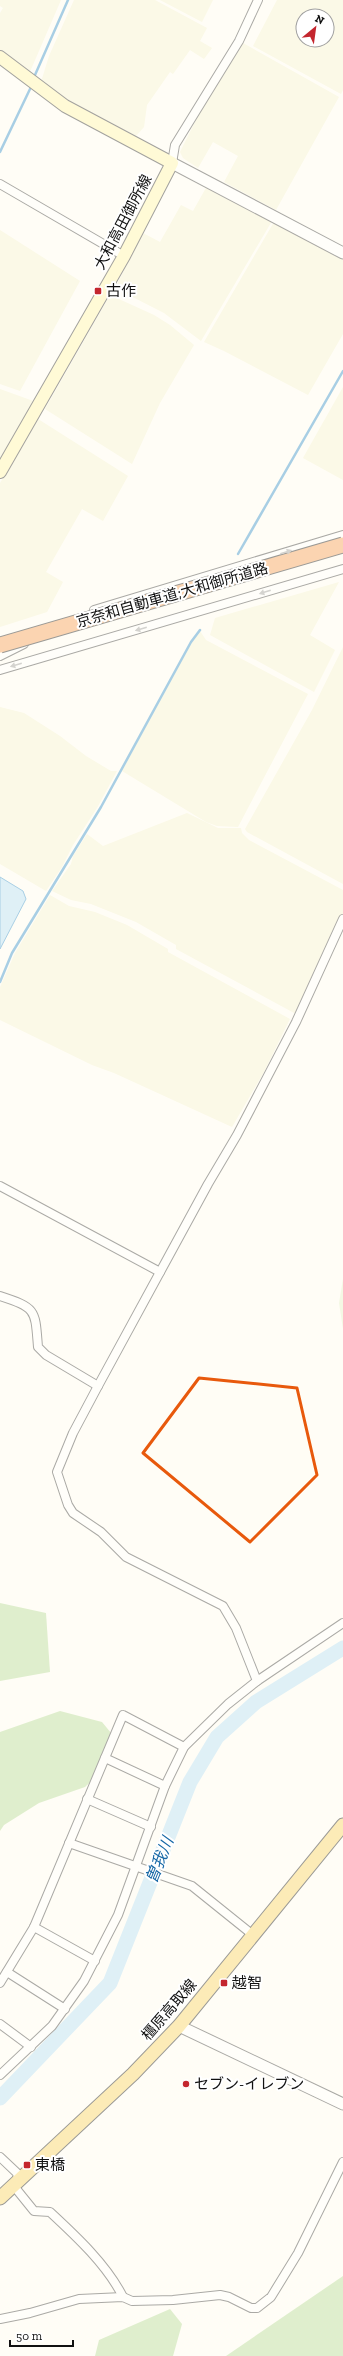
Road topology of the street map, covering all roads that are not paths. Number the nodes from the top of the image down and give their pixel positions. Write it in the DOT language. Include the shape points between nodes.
graph roads {
  1 [pos="258,0"];
  2 [pos="0,58"];
  3 [pos="172,163"];
  4 [pos="0,184"];
  5 [pos="343,253"];
  6 [pos="124,256"];
  7 [pos="0,472"];
  8 [pos="343,535"];
  9 [pos="343,545"];
  10 [pos="343,569"];
  11 [pos="0,645"];
  12 [pos="0,656"];
  13 [pos="0,670"];
  14 [pos="343,918"];
  15 [pos="0,1186"];
  16 [pos="160,1272"];
  17 [pos="0,1296"];
  18 [pos="98,1386"];
  19 [pos="343,1623"];
  20 [pos="257,1681"];
  21 [pos="184,1747"];
  22 [pos="105,1758"];
  23 [pos="165,1786"];
  24 [pos="87,1799"];
  25 [pos="343,1825"];
  26 [pos="151,1827"];
  27 [pos="69,1843"];
  28 [pos="138,1867"];
  29 [pos="34,1927"];
  30 [pos="253,1935"];
  31 [pos="95,1961"];
  32 [pos="6,1972"];
  33 [pos="0,1983"];
  34 [pos="65,2009"];
  35 [pos="0,2024"];
  36 [pos="179,2026"];
  37 [pos="31,2047"];
  38 [pos="0,2075"];
  39 [pos="343,2104"];
  40 [pos="0,2157"];
  41 [pos="343,2162"];
  42 [pos="16,2182"];
  43 [pos="0,2198"];
  44 [pos="123,2297"];
  45 [pos="0,2319"];
  1 -- 3 [label="street" via="239,41 175,146"];
  2 -- 3 [label="main road" via="65,106"];
  3 -- 5 [label="street"];
  3 -- 6 [label="main road, 大和高田御所線"];
  4 -- 6 [label="street"];
  6 -- 7 [label="main road, 大和高田御所線"];
  12 -- 8 [label="street, one-way" via="96,609"];
  9 -- 11 [label="highway, 京奈和自動車道;大和御所道路, bridge"];
  10 -- 13 [label="street, one-way"];
  14 -- 16 [label="street" via="296,1022 238,1135"];
  15 -- 16 [label="street"];
  16 -- 18 [label="street"];
  17 -- 18 [label="street" via="30,1309 36,1316 38,1347 46,1355"];
  18 -- 20 [label="street" via="73,1433 57,1472 68,1505 73,1513 101,1532 126,1557 223,1606 236,1628"];
  19 -- 20 [label="street"];
  20 -- 21 [label="street" via="228,1704"];
  21 -- 22 [label="street" via="122,1715"];
  21 -- 23 [label="street"];
  22 -- 23 [label="street"];
  22 -- 24 [label="street"];
  23 -- 26 [label="street"];
  24 -- 26 [label="street"];
  24 -- 27 [label="street"];
  25 -- 30 [label="main road, 橿原高取線"];
  26 -- 28 [label="street"];
  27 -- 28 [label="street"];
  27 -- 29 [label="street"];
  28 -- 30 [label="street" via="192,1886"];
  28 -- 31 [label="street"];
  29 -- 31 [label="street"];
  29 -- 32 [label="street"];
  30 -- 36 [label="main road, 橿原高取線"];
  31 -- 34 [label="street"];
  32 -- 33 [label="street"];
  32 -- 34 [label="street"];
  34 -- 37 [label="street"];
  35 -- 37 [label="street"];
  36 -- 39 [label="street"];
  36 -- 42 [label="main road, 橿原高取線" via="133,2074"];
  37 -- 38 [label="street"];
  40 -- 42 [label="street" via="18,2173"];
  41 -- 44 [label="street" via="298,2253 271,2297 256,2308 220,2295 132,2301"];
  42 -- 43 [label="main road, 橿原高取線"];
  42 -- 44 [label="street" via="34,2211 50,2212 85,2246 117,2285"];
  44 -- 45 [label="street" via="79,2299"];
}
